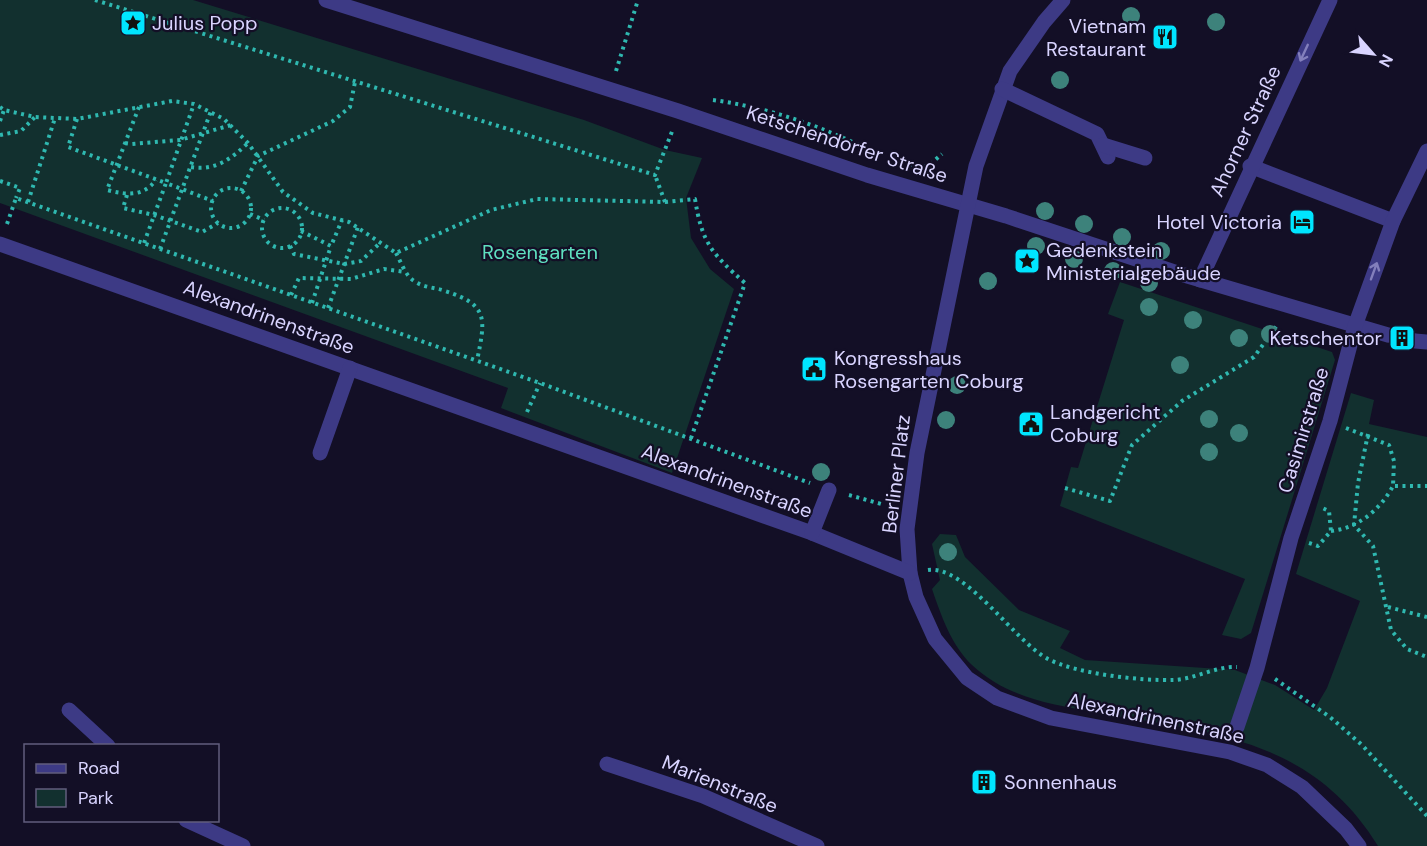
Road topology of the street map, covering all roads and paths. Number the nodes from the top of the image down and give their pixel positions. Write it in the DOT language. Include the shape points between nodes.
graph roads {
  1 [pos="95,0"];
  2 [pos="326,0"];
  3 [pos="638,0"];
  4 [pos="1063,0"];
  5 [pos="1330,0"];
  6 [pos="627,75"];
  7 [pos="355,82"];
  8 [pos="1002,89"];
  9 [pos="710,99"];
  10 [pos="194,104"];
  11 [pos="0,107"];
  12 [pos="139,107"];
  13 [pos="4,110"];
  14 [pos="211,111"];
  15 [pos="678,111"];
  16 [pos="35,117"];
  17 [pos="56,118"];
  18 [pos="77,119"];
  19 [pos="0,121"];
  20 [pos="231,125"];
  21 [pos="0,135"];
  22 [pos="203,135"];
  23 [pos="180,140"];
  24 [pos="125,143"];
  25 [pos="249,143"];
  26 [pos="1427,151"];
  27 [pos="942,154"];
  28 [pos="258,156"];
  29 [pos="1145,158"];
  30 [pos="889,160"];
  31 [pos="898,162"];
  32 [pos="117,165"];
  33 [pos="1250,166"];
  34 [pos="192,167"];
  35 [pos="655,175"];
  36 [pos="156,180"];
  37 [pos="0,181"];
  38 [pos="166,183"];
  39 [pos="183,190"];
  40 [pos="241,191"];
  41 [pos="127,195"];
  42 [pos="16,198"];
  43 [pos="213,201"];
  44 [pos="28,202"];
  45 [pos="297,202"];
  46 [pos="665,202"];
  47 [pos="968,206"];
  48 [pos="291,211"];
  49 [pos="154,214"];
  50 [pos="250,214"];
  51 [pos="171,220"];
  52 [pos="264,220"];
  53 [pos="342,220"];
  54 [pos="1393,221"];
  55 [pos="218,223"];
  56 [pos="358,227"];
  57 [pos="301,231"];
  58 [pos="2,238"];
  59 [pos="381,242"];
  60 [pos="144,243"];
  61 [pos="290,246"];
  62 [pos="331,246"];
  63 [pos="160,249"];
  64 [pos="396,253"];
  65 [pos="325,262"];
  66 [pos="344,264"];
  67 [pos="406,272"];
  68 [pos="321,278"];
  69 [pos="339,279"];
  70 [pos="1200,280"];
  71 [pos="291,296"];
  72 [pos="312,303"];
  73 [pos="328,308"];
  74 [pos="1278,324"];
  75 [pos="1355,326"];
  76 [pos="1389,335"];
  77 [pos="477,361"];
  78 [pos="350,368"];
  79 [pos="540,383"];
  80 [pos="520,429"];
  81 [pos="1358,432"];
  82 [pos="1368,435"];
  83 [pos="690,441"];
  84 [pos="320,453"];
  85 [pos="1393,486"];
  86 [pos="1427,486"];
  87 [pos="1065,488"];
  88 [pos="829,490"];
  89 [pos="885,505"];
  90 [pos="1354,525"];
  91 [pos="1331,531"];
  92 [pos="812,533"];
  93 [pos="910,573"];
  94 [pos="1388,607"];
  95 [pos="1427,617"];
  96 [pos="1427,657"];
  97 [pos="1257,668"];
  98 [pos="69,710"];
  99 [pos="1237,727"];
  100 [pos="106,744"];
  101 [pos="607,764"];
  102 [pos="1427,816"];
  103 [pos="190,822"];
  104 [pos="243,846"];
  105 [pos="817,846"];
  106 [pos="1359,846"];
  1 -- 7 [label="path"];
  2 -- 15 [label="street, Ketschendorfer Straße"];
  3 -- 6 [label="path" via="616,72"];
  4 -- 8 [label="street, Berliner Platz" via="1010,71"];
  5 -- 33 [label="street, Ahorner Straße, one-way"];
  7 -- 28 [label="path" via="350,106 333,121"];
  7 -- 35 [label="path"];
  8 -- 29 [label="street" via="1097,134 1106,151"];
  8 -- 47 [label="street, Berliner Platz" via="976,166"];
  9 -- 30 [label="path" via="753,105 843,136"];
  10 -- 12 [label="path" via="172,101"];
  10 -- 14 [label="path"];
  10 -- 23 [label="path"];
  11 -- 13 [label="path"];
  12 -- 18 [label="path"];
  12 -- 24 [label="path"];
  13 -- 16 [label="path"];
  13 -- 19 [label="path"];
  14 -- 20 [label="path"];
  14 -- 22 [label="path"];
  15 -- 35 [label="path"];
  15 -- 47 [label="street, Ketschendorfer Straße"];
  16 -- 17 [label="path"];
  16 -- 21 [label="path" via="21,131"];
  17 -- 18 [label="path"];
  17 -- 44 [label="path"];
  18 -- 32 [label="path" via="68,147"];
  20 -- 22 [label="path"];
  20 -- 25 [label="path"];
  22 -- 23 [label="path"];
  22 -- 34 [label="path"];
  23 -- 24 [label="path"];
  23 -- 38 [label="path"];
  24 -- 32 [label="path"];
  25 -- 28 [label="path"];
  25 -- 34 [label="path" via="233,158 213,168"];
  26 -- 54 [label="street, Casimirstraße"];
  27 -- 31 [label="path" via="927,167"];
  28 -- 40 [label="path"];
  28 -- 45 [label="path" via="283,192"];
  32 -- 36 [label="path"];
  32 -- 41 [label="path" via="107,190"];
  33 -- 54 [label="street"];
  33 -- 70 [label="street, Ahorner Straße"];
  34 -- 39 [label="path"];
  35 -- 46 [label="path"];
  36 -- 38 [label="path"];
  36 -- 41 [label="path" via="150,188"];
  37 -- 42 [label="path" via="20,188"];
  38 -- 39 [label="path"];
  38 -- 49 [label="path"];
  39 -- 43 [label="path"];
  39 -- 51 [label="path"];
  40 -- 43 [label="path" via="228,188"];
  40 -- 50 [label="path" via="249,198"];
  41 -- 49 [label="path" via="123,208"];
  42 -- 44 [label="path"];
  42 -- 58 [label="path"];
  43 -- 55 [label="path" via="212,213"];
  44 -- 60 [label="path"];
  45 -- 48 [label="path"];
  45 -- 53 [label="path" via="313,213"];
  46 -- 64 [label="path" via="537,199 491,210"];
  46 -- 83 [label="path" via="695,200 700,230 717,258 745,283"];
  47 -- 70 [label="street, Ketschendorfer Straße"];
  47 -- 93 [label="street, Berliner Platz" via="917,453 907,529"];
  48 -- 52 [label="path" via="271,211"];
  48 -- 57 [label="path" via="299,219"];
  49 -- 51 [label="path"];
  49 -- 60 [label="path"];
  50 -- 52 [label="path"];
  50 -- 55 [label="path" via="247,221 234,227"];
  51 -- 55 [label="path" via="202,231"];
  51 -- 63 [label="path"];
  52 -- 61 [label="path" via="262,230 268,243 275,247"];
  53 -- 56 [label="path"];
  53 -- 62 [label="path"];
  75 -- 54 [label="street, Casimirstraße, one-way"];
  56 -- 59 [label="path"];
  56 -- 66 [label="path"];
  57 -- 61 [label="path"];
  57 -- 62 [label="path"];
  58 -- 78 [label="street, Alexandrinenstraße"];
  59 -- 64 [label="path"];
  59 -- 66 [label="path" via="361,261"];
  60 -- 63 [label="path"];
  61 -- 65 [label="path" via="294,254"];
  62 -- 65 [label="path"];
  63 -- 71 [label="path"];
  64 -- 67 [label="path"];
  65 -- 66 [label="path"];
  65 -- 68 [label="path"];
  66 -- 69 [label="path"];
  67 -- 69 [label="path" via="384,269"];
  67 -- 77 [label="path" via="426,288 469,300 480,309 485,325"];
  68 -- 69 [label="path"];
  68 -- 71 [label="path" via="298,278"];
  68 -- 72 [label="path"];
  69 -- 73 [label="path"];
  70 -- 75 [label="street, Ketschendorfer Straße"];
  71 -- 72 [label="path"];
  72 -- 73 [label="path"];
  73 -- 77 [label="path"];
  74 -- 87 [label="path" via="1254,357 1182,400 1132,445 1110,501"];
  75 -- 76 [label="street, Ketschendorfer Straße"];
  75 -- 97 [label="street, Casimirstraße" via="1330,421 1291,538"];
  77 -- 79 [label="path"];
  78 -- 80 [label="street, Alexandrinenstraße"];
  78 -- 84 [label="street"];
  79 -- 80 [label="path"];
  79 -- 83 [label="path"];
  80 -- 92 [label="street, Alexandrinenstraße"];
  81 -- 82 [label="path"];
  82 -- 85 [label="path" via="1389,445 1394,461"];
  82 -- 90 [label="path"];
  83 -- 88 [label="path"];
  85 -- 86 [label="path"];
  85 -- 90 [label="path" via="1384,502"];
  88 -- 89 [label="path"];
  88 -- 92 [label="street"];
  90 -- 91 [label="path"];
  90 -- 94 [label="path" via="1373,546"];
  92 -- 93 [label="street, Alexandrinenstraße"];
  93 -- 97 [label="path" via="936,569 965,584 1046,658 1080,672 1175,680 1233,666"];
  93 -- 106 [label="street, Alexandrinenstraße" via="935,639 966,678 997,698 1051,718 1230,752 1267,765 1302,788"];
  94 -- 95 [label="path"];
  94 -- 96 [label="path" via="1391,630 1397,640"];
  97 -- 99 [label="street, Casimirstraße"];
  97 -- 102 [label="path" via="1330,717 1362,745"];
  98 -- 100 [label="street"];
  101 -- 105 [label="street, Marienstraße" via="704,796"];
  103 -- 104 [label="street"];
}
